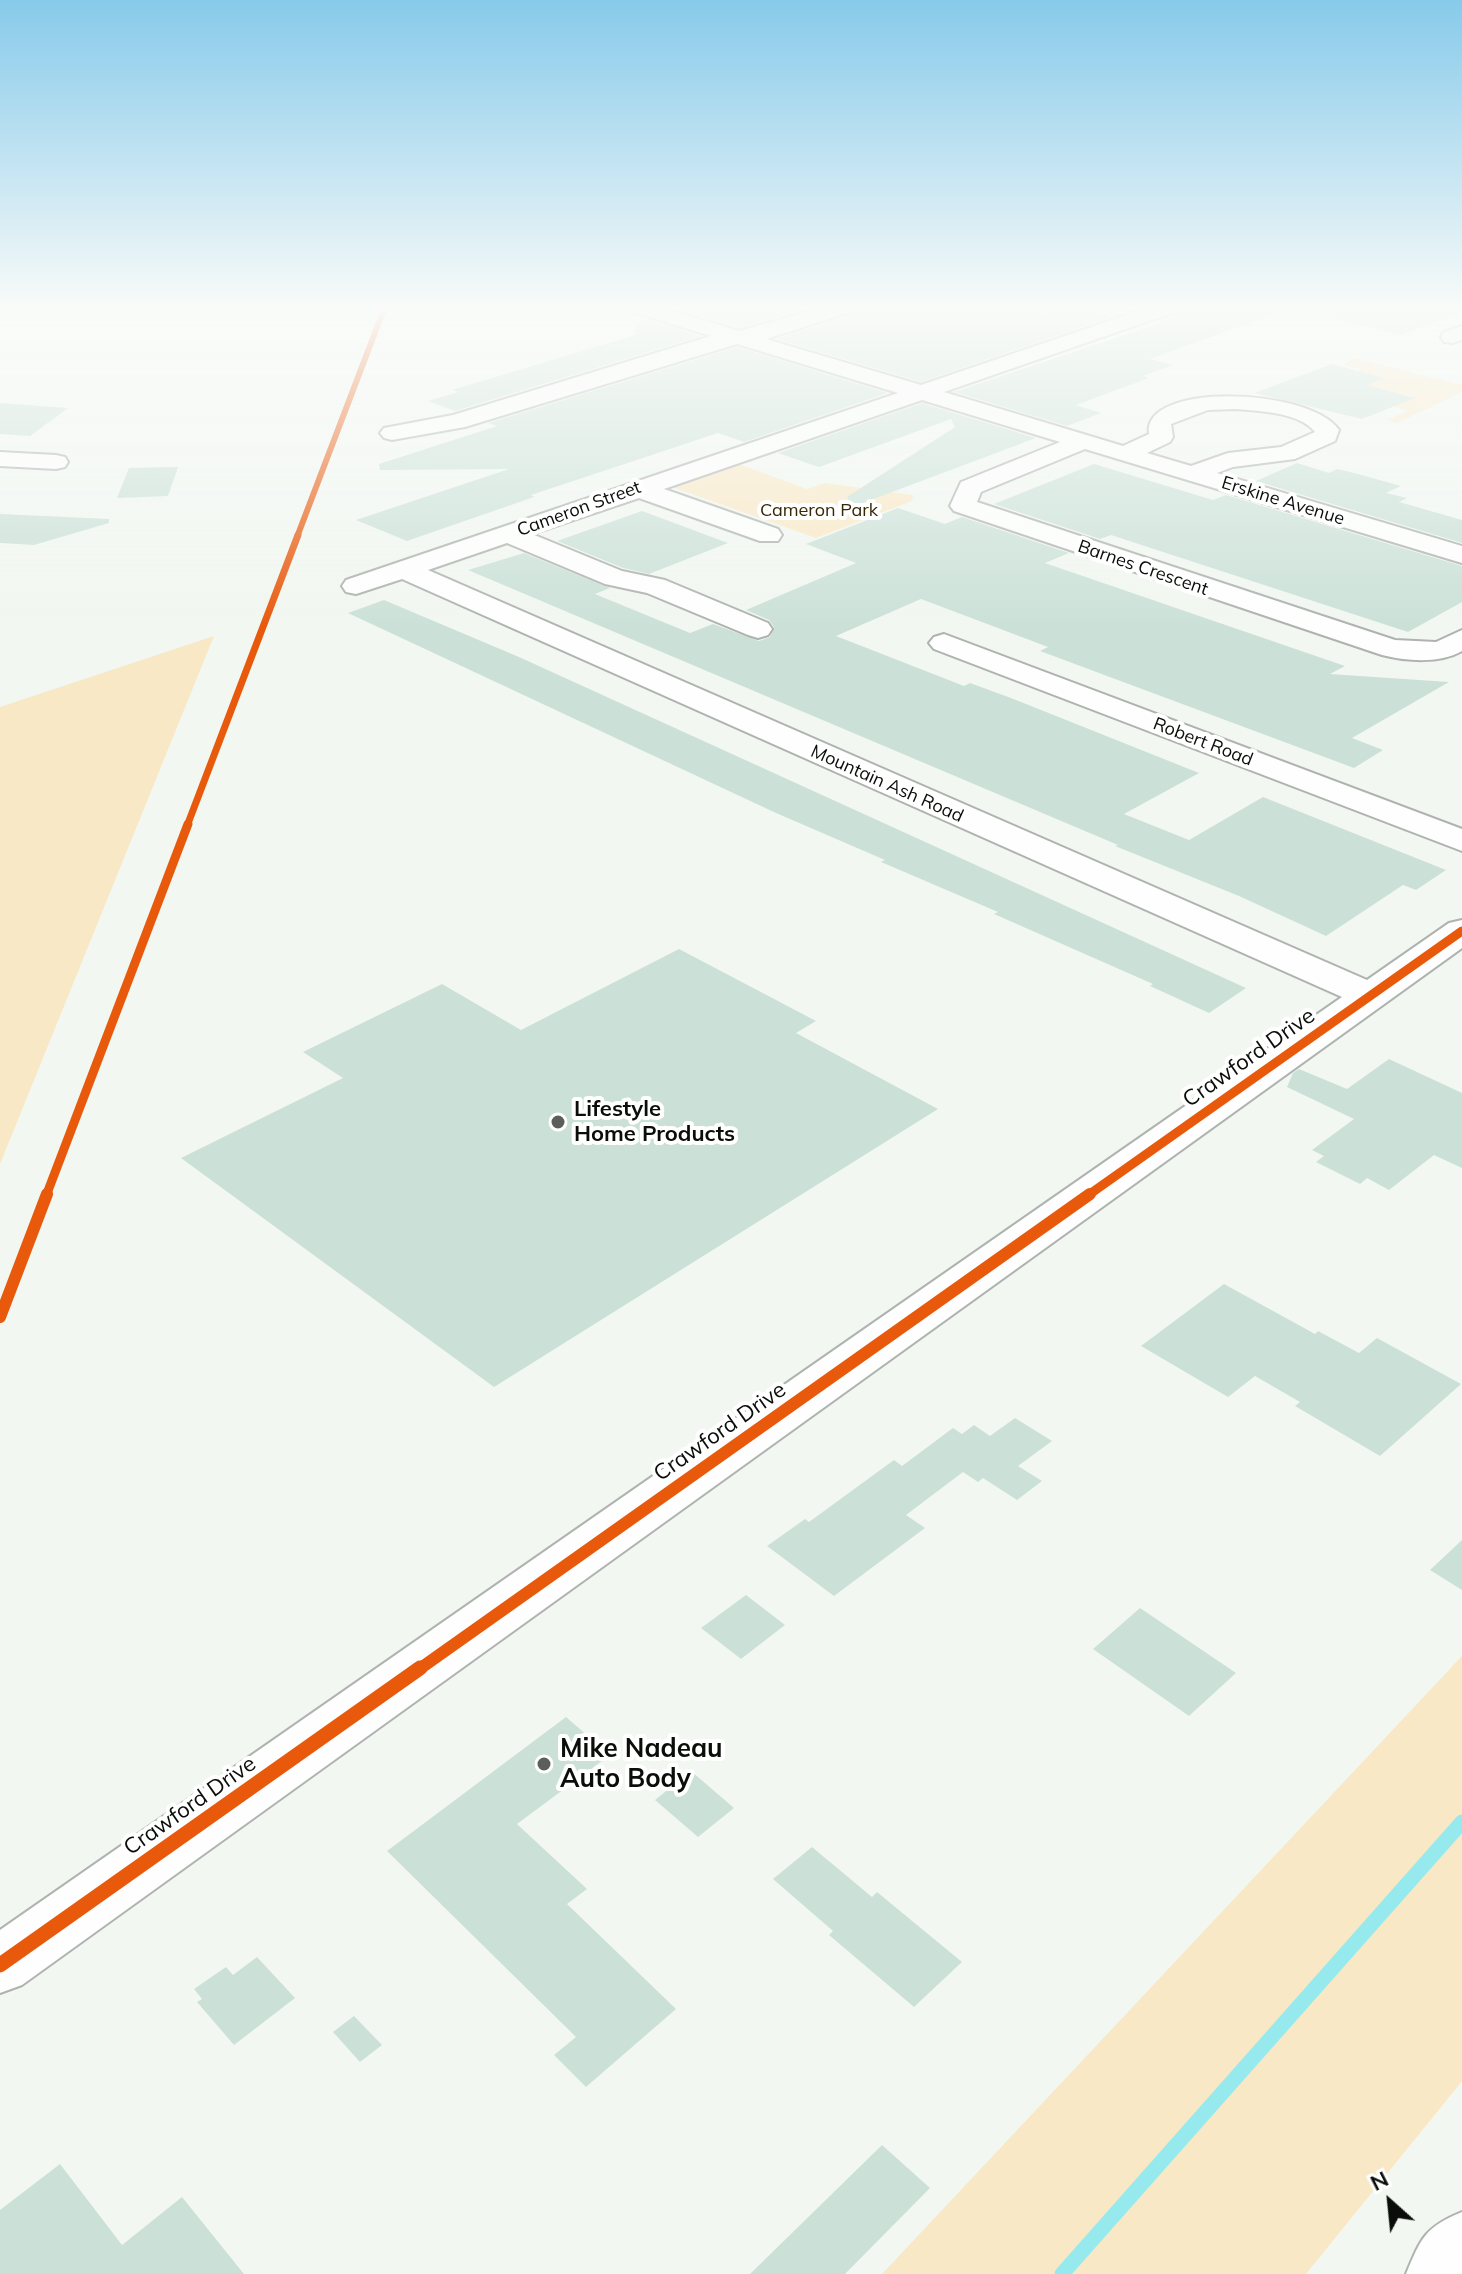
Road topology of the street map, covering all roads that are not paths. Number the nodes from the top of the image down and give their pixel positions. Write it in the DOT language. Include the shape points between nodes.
graph roads {
  1 [pos="480,415"];
  2 [pos="855,415"];
  3 [pos="996,415"];
  4 [pos="1174,415"];
  5 [pos="1299,415"];
  6 [pos="392,433"];
  7 [pos="1084,441"];
  8 [pos="1125,454"];
  9 [pos="0,459"];
  10 [pos="56,462"];
  11 [pos="1193,474"];
  12 [pos="636,488"];
  13 [pos="508,534"];
  14 [pos="769,535"];
  15 [pos="1462,555"];
  16 [pos="404,570"];
  17 [pos="356,586"];
  18 [pos="758,629"];
  19 [pos="1462,639"];
  20 [pos="944,643"];
  21 [pos="1462,841"];
  22 [pos="1462,931"];
  23 [pos="1371,996"];
  24 [pos="0,1965"];
  25 [pos="1462,2248"];
  26 [pos="1443,2274"];
  1 -- 6 [label="street"];
  2 -- 12 [label="street, Cameron Street"];
  3 -- 7 [label="street, Erskine Avenue"];
  4 -- 8 [label="street" via="1161,420 1161,437"];
  5 -- 11 [label="street" via="1324,425 1326,436 1286,454 1228,460"];
  7 -- 8 [label="street, Erskine Avenue"];
  7 -- 19 [label="street, Barnes Crescent" via="970,487 963,506 1392,649 1441,651"];
  8 -- 11 [label="street, Erskine Avenue"];
  9 -- 10 [label="street"];
  11 -- 15 [label="street, Erskine Avenue"];
  12 -- 13 [label="street, Cameron Street"];
  12 -- 14 [label="street"];
  13 -- 16 [label="street, Cameron Street"];
  13 -- 18 [label="street"];
  16 -- 17 [label="street, Cameron Street"];
  16 -- 23 [label="street, Mountain Ash Road"];
  20 -- 21 [label="street, Robert Road"];
  22 -- 23 [label="street, Crawford Drive"];
  23 -- 24 [label="street, Crawford Drive"];
  25 -- 26 [label="highway"];
}
